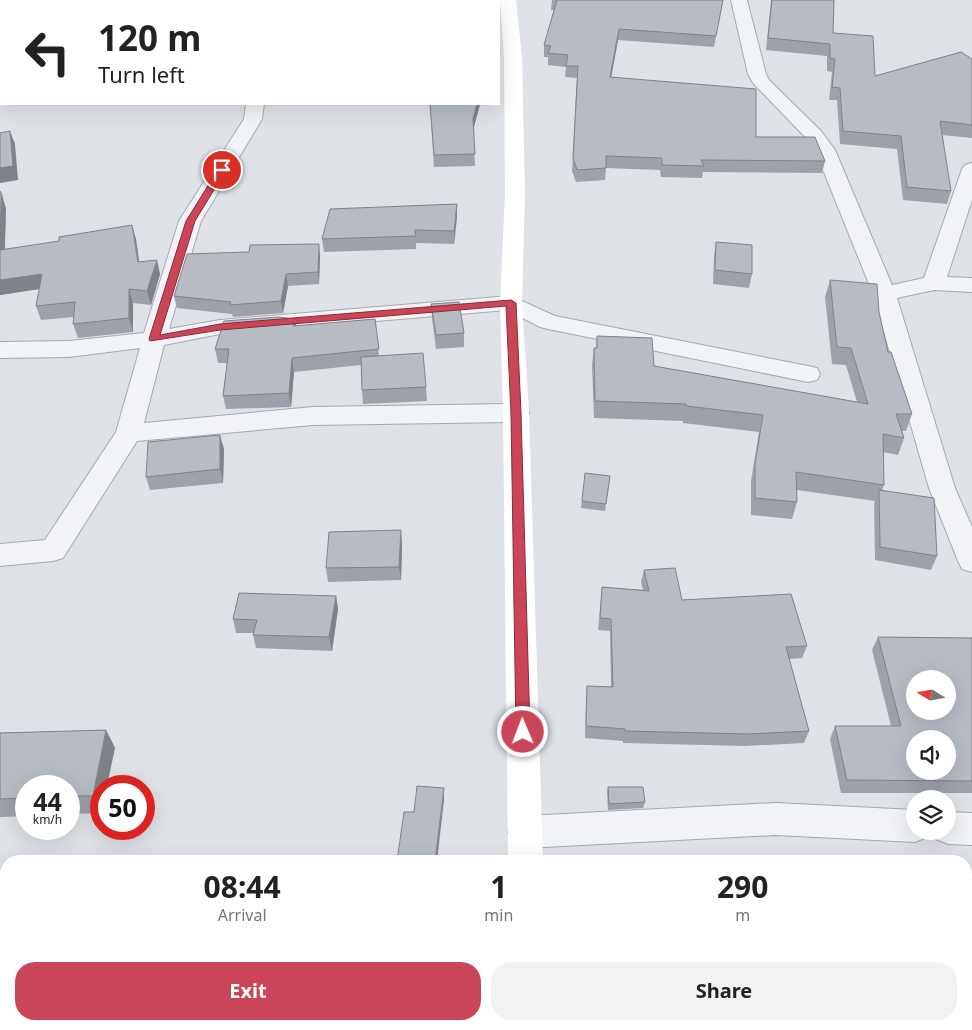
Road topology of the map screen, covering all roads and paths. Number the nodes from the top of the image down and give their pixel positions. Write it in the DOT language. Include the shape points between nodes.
graph roads {
  1 [pos="508,0"];
  2 [pos="739,0"];
  3 [pos="254,105"];
  4 [pos="972,168"];
  5 [pos="934,283"];
  6 [pos="972,286"];
  7 [pos="884,294"];
  8 [pos="511,303"];
  9 [pos="154,339"];
  10 [pos="0,350"];
  11 [pos="808,374"];
  12 [pos="516,413"];
  13 [pos="128,433"];
  14 [pos="0,555"];
  15 [pos="972,561"];
  16 [pos="906,826"];
  17 [pos="956,828"];
  18 [pos="972,829"];
  19 [pos="526,847"];
  1 -- 8 [label="main road" via="513,57 515,194"];
  2 -- 7 [label="street" via="756,74 825,150"];
  3 -- 9 [label="street" via="253,119 190,221"];
  4 -- 5 [label="street"];
  5 -- 6 [label="street"];
  5 -- 7 [label="street"];
  7 -- 15 [label="street" via="942,488"];
  8 -- 9 [label="street" via="220,327"];
  8 -- 11 [label="street" via="548,322"];
  8 -- 12 [label="main road"];
  9 -- 10 [label="street" via="69,350"];
  9 -- 13 [label="street"];
  12 -- 13 [label="street" via="313,416"];
  12 -- 19 [label="main road"];
  13 -- 14 [label="street" via="53,550"];
  16 -- 19 [label="street" via="776,819"];
  17 -- 18 [label="street"];
}
